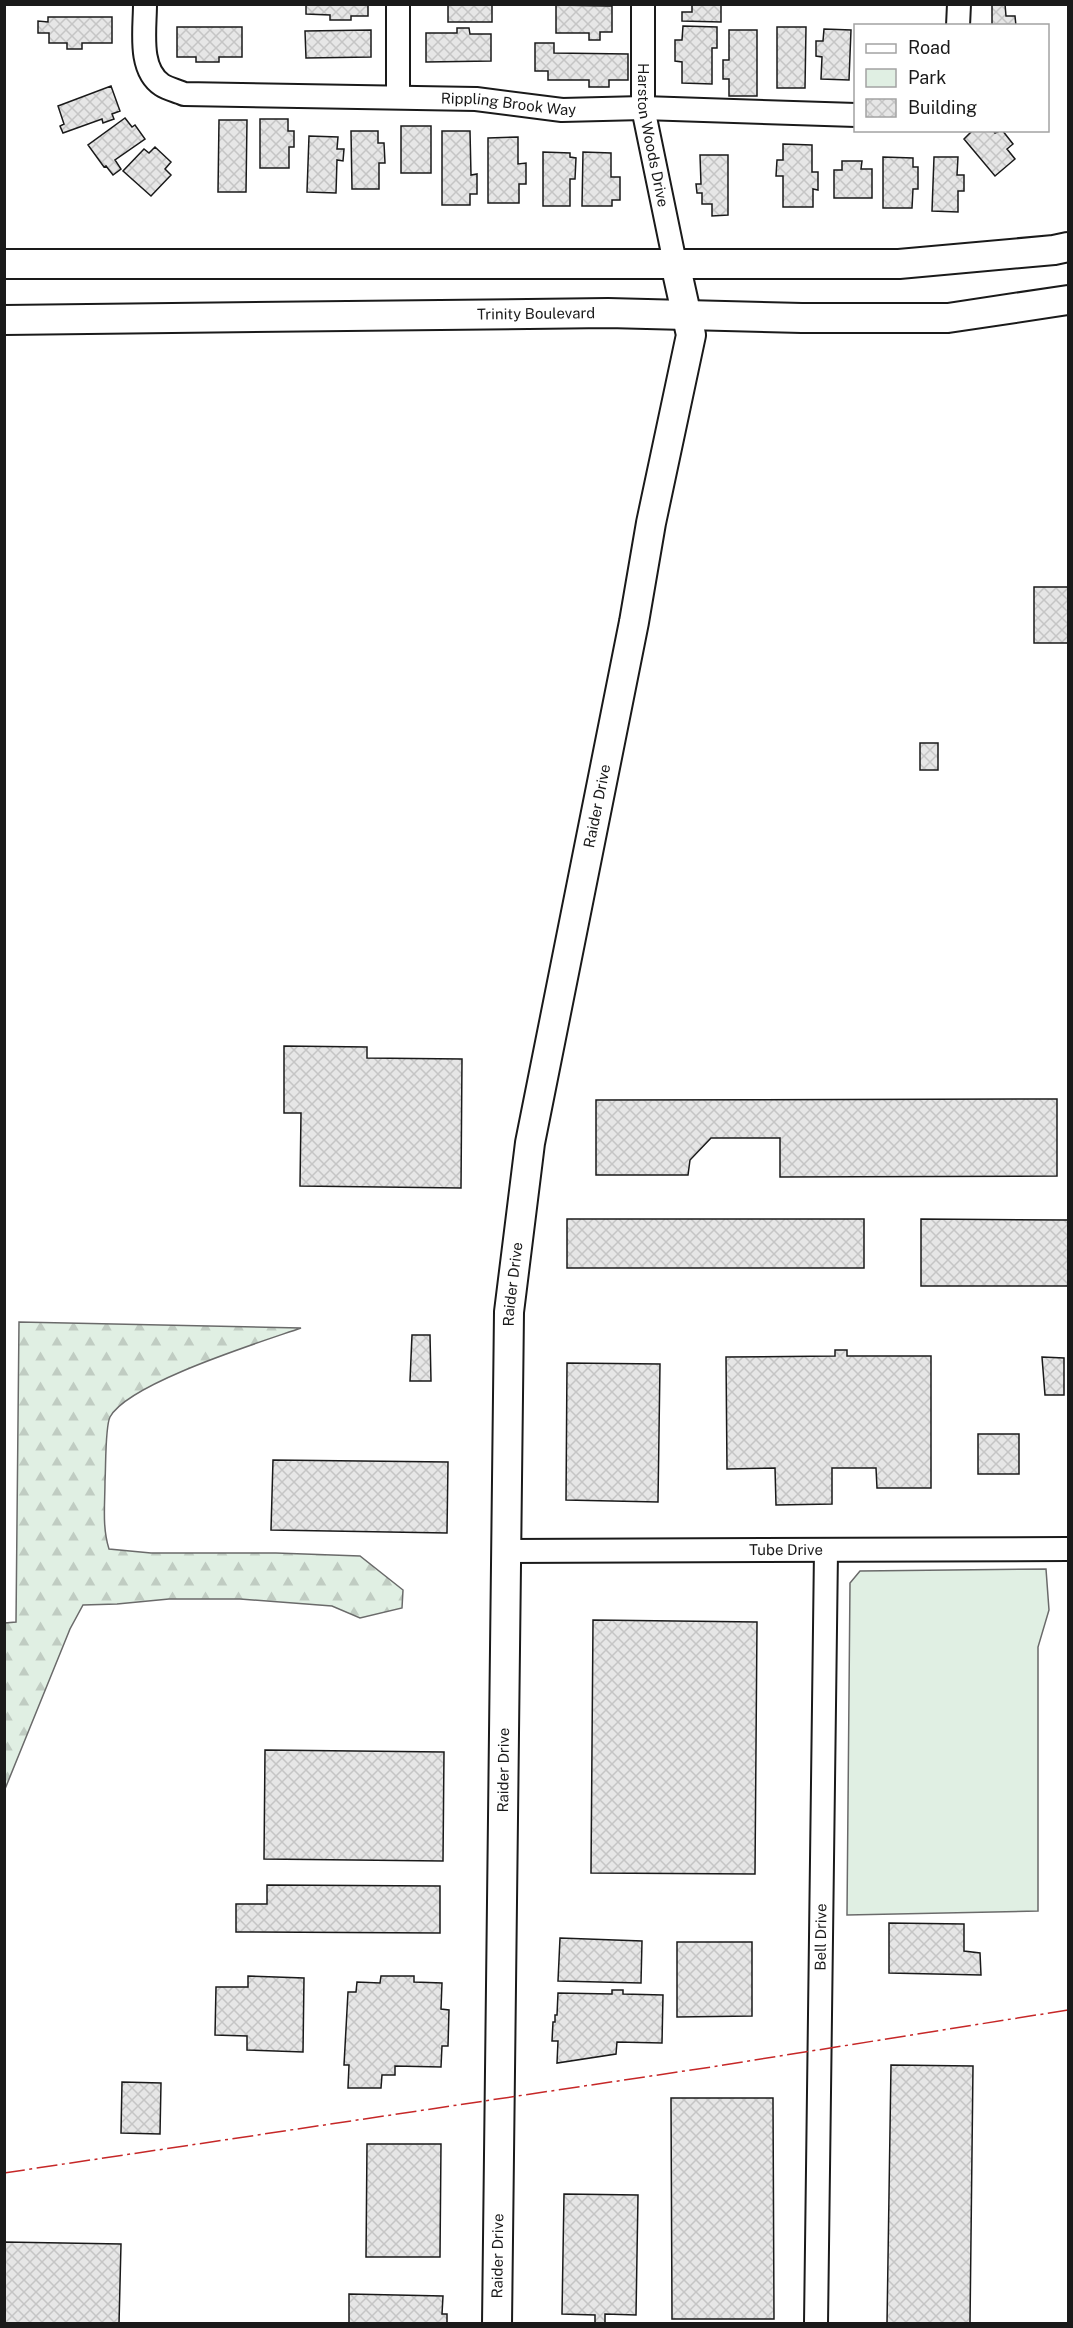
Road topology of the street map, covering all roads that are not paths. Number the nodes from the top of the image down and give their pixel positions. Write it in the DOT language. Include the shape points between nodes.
graph roads {
  1 [pos="145,4"];
  2 [pos="398,4"];
  3 [pos="643,4"];
  4 [pos="959,4"];
  5 [pos="958,24"];
  6 [pos="398,97"];
  7 [pos="643,108"];
  8 [pos="854,115"];
  9 [pos="1068,247"];
  10 [pos="675,263"];
  11 [pos="4,264"];
  12 [pos="1068,300"];
  13 [pos="687,316"];
  14 [pos="4,320"];
  15 [pos="1068,1549"];
  16 [pos="504,1551"];
  17 [pos="826,1551"];
  18 [pos="497,2324"];
  19 [pos="816,2324"];
  1 -- 6 [label="street, Rippling Brook Way" via="145,50 151,74 162,86 184,94"];
  2 -- 6 [label="street"];
  3 -- 7 [label="street, Harston Woods Drive"];
  4 -- 5 [label="street"];
  6 -- 7 [label="street, Rippling Brook Way" via="476,99 562,110"];
  7 -- 8 [label="street, Rippling Brook Way"];
  7 -- 10 [label="street, Harston Woods Drive"];
  9 -- 10 [label="main road" via="899,264"];
  10 -- 11 [label="main road"];
  10 -- 13 [label="main road, Raider Drive"];
  12 -- 13 [label="main road, Trinity Boulevard" via="948,318"];
  13 -- 14 [label="main road, Trinity Boulevard" via="608,313"];
  13 -- 16 [label="main road, Raider Drive" via="691,335 687,358 530,1143 509,1312"];
  15 -- 17 [label="street, Tube Drive"];
  16 -- 17 [label="street, Tube Drive"];
  16 -- 18 [label="main road, Raider Drive"];
  17 -- 19 [label="street, Bell Drive"];
}
